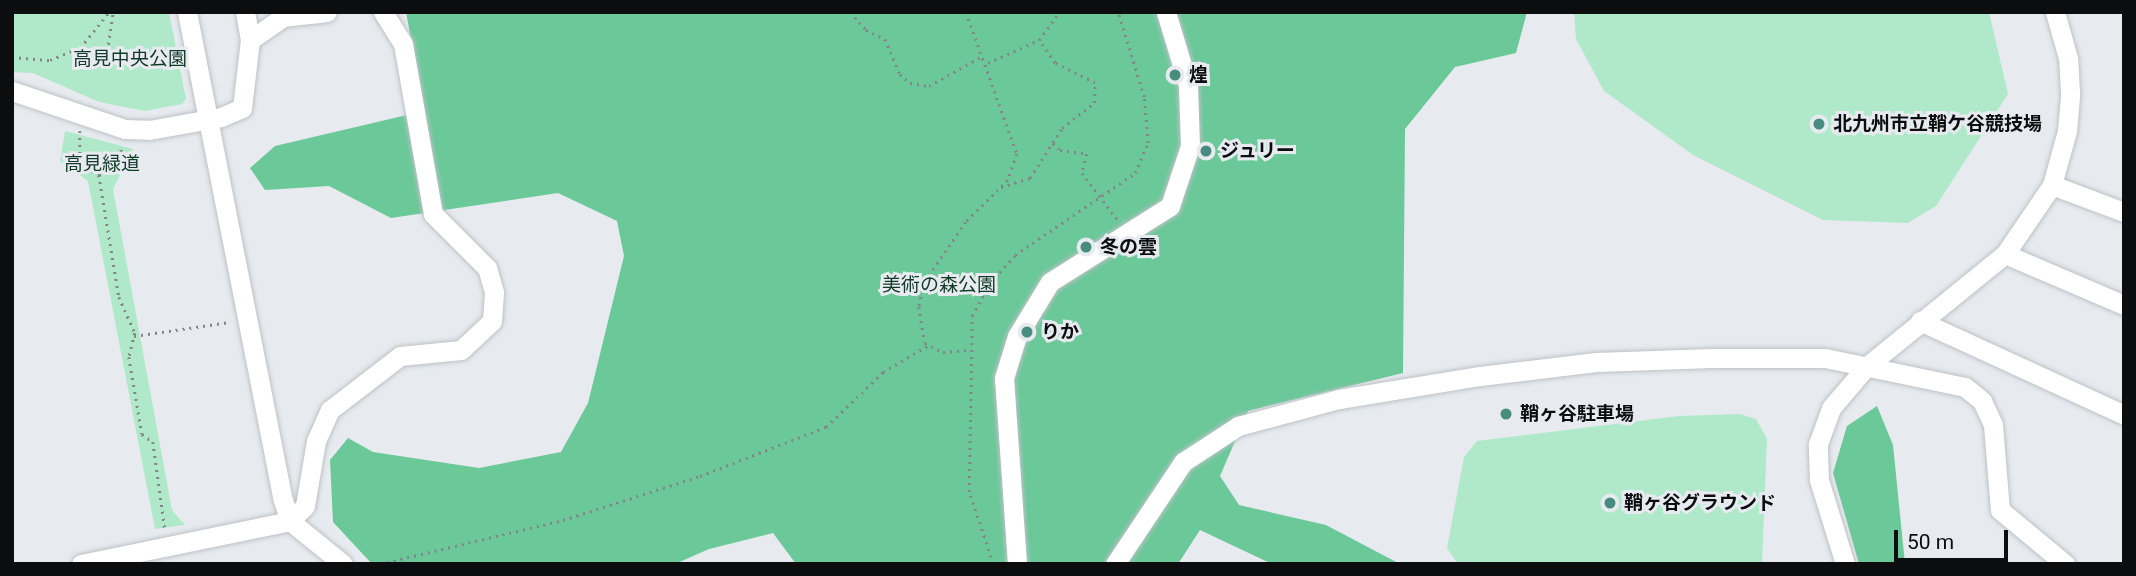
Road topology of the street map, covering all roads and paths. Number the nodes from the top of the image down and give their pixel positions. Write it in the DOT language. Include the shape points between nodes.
graph roads {
  1 [pos="111,12"];
  2 [pos="187,12"];
  3 [pos="245,12"];
  4 [pos="327,12"];
  5 [pos="383,12"];
  6 [pos="850,12"];
  7 [pos="966,12"];
  8 [pos="1059,12"];
  9 [pos="1166,12"];
  10 [pos="2055,12"];
  11 [pos="282,15"];
  12 [pos="250,40"];
  13 [pos="1039,40"];
  14 [pos="984,55"];
  15 [pos="12,57"];
  16 [pos="988,63"];
  17 [pos="105,65"];
  18 [pos="12,91"];
  19 [pos="210,119"];
  20 [pos="80,131"];
  21 [pos="122,142"];
  22 [pos="1053,144"];
  23 [pos="99,174"];
  24 [pos="2052,185"];
  25 [pos="1001,187"];
  26 [pos="2124,212"];
  27 [pos="1128,233"];
  28 [pos="2005,254"];
  29 [pos="2124,305"];
  30 [pos="234,321"];
  31 [pos="1920,321"];
  32 [pos="134,336"];
  33 [pos="929,345"];
  34 [pos="971,350"];
  35 [pos="1866,367"];
  36 [pos="2124,415"];
  37 [pos="290,521"];
  38 [pos="166,531"];
  39 [pos="81,564"];
  40 [pos="343,564"];
  41 [pos="380,564"];
  42 [pos="1017,564"];
  43 [pos="1115,564"];
  44 [pos="1844,564"];
  45 [pos="2065,564"];
  1 -- 15 [label="path" via="80,48 50,60"];
  1 -- 17 [label="path"];
  2 -- 19 [label="street"];
  3 -- 12 [label="street"];
  4 -- 11 [label="street"];
  5 -- 37 [label="street" via="403,44 433,214 488,268 494,292 492,321 461,351 400,356 330,410 316,441 304,506"];
  6 -- 14 [label="path" via="866,30 885,39 900,74 910,83 929,86"];
  7 -- 14 [label="path"];
  8 -- 13 [label="path"];
  9 -- 27 [label="street" via="1188,85 1190,146 1170,206"];
  10 -- 24 [label="street" via="2068,58 2070,93 2067,131"];
  11 -- 12 [label="street"];
  12 -- 19 [label="street" via="242,108"];
  13 -- 16 [label="path"];
  13 -- 22 [label="path" via="1055,63 1095,83 1094,103 1062,128"];
  14 -- 16 [label="path"];
  16 -- 25 [label="path" via="1017,154"];
  18 -- 19 [label="street" via="125,129 149,130"];
  19 -- 37 [label="street"];
  20 -- 23 [label="path" via="80,164"];
  21 -- 23 [label="path" via="117,165"];
  22 -- 25 [label="path" via="1030,178"];
  22 -- 27 [label="path" via="1059,150 1087,154 1082,173"];
  23 -- 32 [label="path" via="120,297"];
  24 -- 26 [label="street"];
  24 -- 28 [label="street"];
  25 -- 33 [label="path" via="966,222 923,283 919,307"];
  27 -- 42 [label="street" via="1050,282 1017,336 1004,378"];
  28 -- 29 [label="street"];
  28 -- 31 [label="street"];
  30 -- 32 [label="path"];
  31 -- 35 [label="street"];
  31 -- 36 [label="street"];
  32 -- 38 [label="path" via="129,357 142,434 153,442"];
  33 -- 34 [label="path" via="943,352"];
  33 -- 41 [label="path" via="883,372 827,427 700,476 563,520"];
  35 -- 43 [label="street" via="1825,358 1595,362 1351,396 1275,414 1238,426 1183,462"];
  35 -- 44 [label="street" via="1831,408 1818,444 1819,480"];
  35 -- 45 [label="street" via="1965,387 1982,401 1993,425 2000,510"];
  37 -- 39 [label="street"];
  37 -- 40 [label="street"];
}
